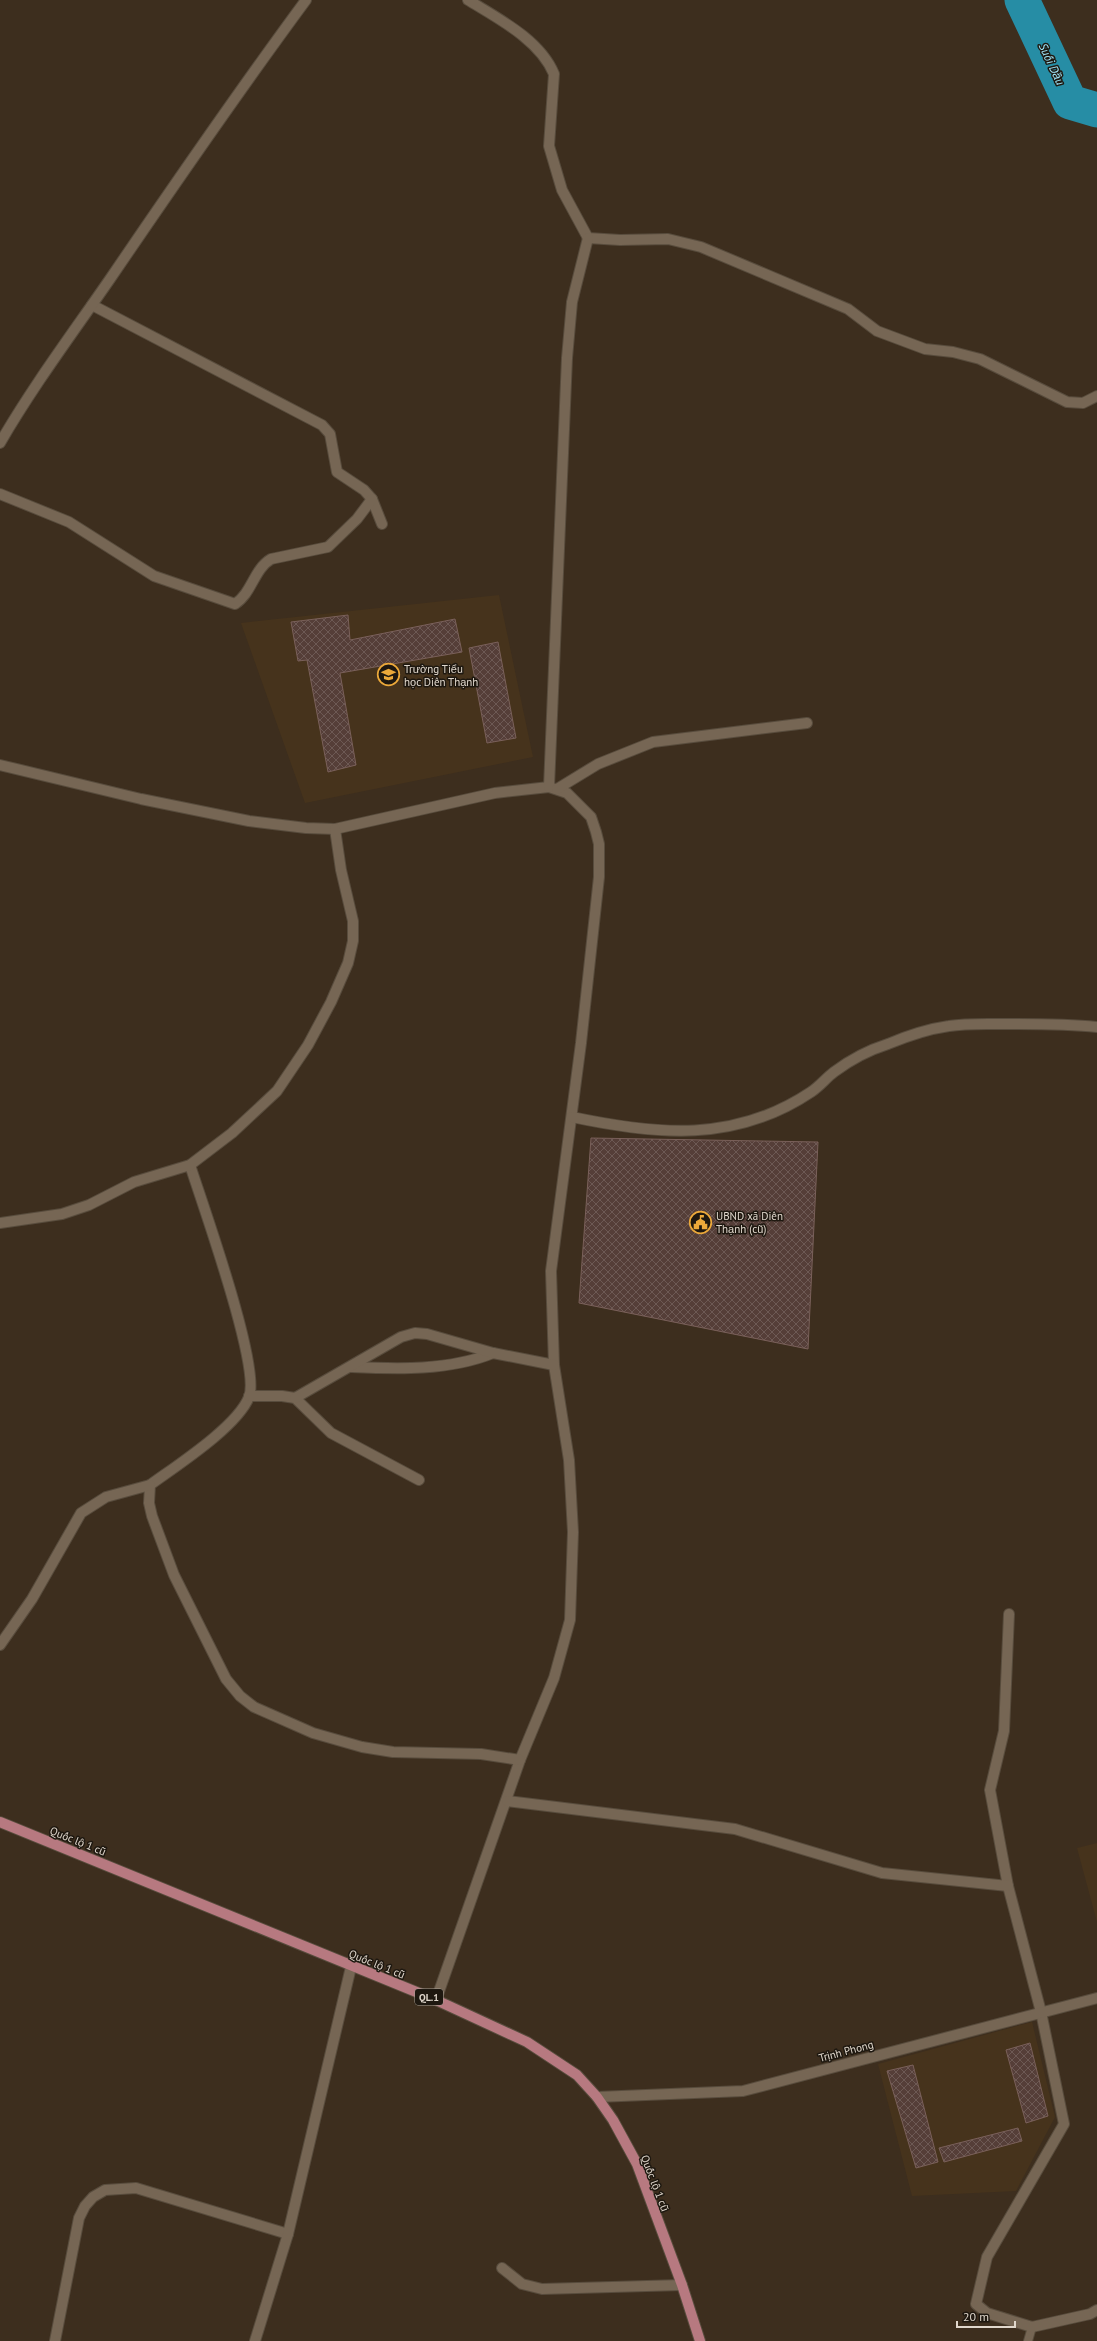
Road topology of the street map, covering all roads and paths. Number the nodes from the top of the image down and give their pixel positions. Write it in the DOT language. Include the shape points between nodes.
graph roads {
  1 [pos="306,0"];
  2 [pos="468,0"];
  3 [pos="588,238"];
  4 [pos="92,305"];
  5 [pos="1097,396"];
  6 [pos="0,443"];
  7 [pos="0,494"];
  8 [pos="372,499"];
  9 [pos="382,524"];
  10 [pos="807,723"];
  11 [pos="0,765"];
  12 [pos="553,788"];
  13 [pos="335,829"];
  14 [pos="1097,1027"];
  15 [pos="572,1117"];
  16 [pos="190,1165"];
  17 [pos="0,1223"];
  18 [pos="493,1353"];
  19 [pos="554,1366"];
  20 [pos="350,1367"];
  21 [pos="249,1396"];
  22 [pos="295,1398"];
  23 [pos="419,1480"];
  24 [pos="150,1485"];
  25 [pos="1009,1614"];
  26 [pos="0,1645"];
  27 [pos="520,1760"];
  28 [pos="507,1800"];
  29 [pos="0,1822"];
  30 [pos="1008,1886"];
  31 [pos="351,1967"];
  32 [pos="1097,1998"];
  33 [pos="436,2000"];
  34 [pos="1041,2012"];
  35 [pos="597,2097"];
  36 [pos="288,2234"];
  37 [pos="502,2268"];
  38 [pos="682,2285"];
  39 [pos="1097,2310"];
  40 [pos="1032,2327"];
  41 [pos="55,2341"];
  42 [pos="255,2341"];
  43 [pos="700,2341"];
  44 [pos="1028,2341"];
  1 -- 4 [label="street" via="236,95"];
  2 -- 3 [label="street" via="510,26 550,63 554,74 549,146 562,190"];
  3 -- 5 [label="street" via="668,239 701,247 848,309 877,331 909,344 980,359 1067,402 1083,404"];
  3 -- 12 [label="street" via="572,302 567,358"];
  4 -- 6 [label="street" via="18,412"];
  4 -- 8 [label="street" via="322,425 330,434 337,472 364,490"];
  7 -- 8 [label="street" via="69,522 154,576 235,604 247,593 266,562 328,547 357,519"];
  8 -- 9 [label="street"];
  10 -- 12 [label="street" via="654,742 598,764"];
  11 -- 13 [label="street" via="140,799 248,821"];
  12 -- 13 [label="street" via="495,793"];
  12 -- 15 [label="street" via="568,793 591,817 599,844 599,877"];
  13 -- 16 [label="street" via="353,921 353,941 348,963 308,1045 277,1091 232,1133"];
  14 -- 15 [label="street" via="1069,1024 975,1024 949,1026 916,1034 869,1051 834,1072 812,1092 786,1106 728,1128 660,1132"];
  15 -- 19 [label="street" via="551,1270"];
  16 -- 17 [label="street" via="134,1182 89,1205 62,1214"];
  16 -- 21 [label="street" via="247,1354 250,1373"];
  18 -- 19 [label="street"];
  18 -- 20 [label="street" via="470,1362 379,1368"];
  18 -- 20 [label="street" via="415,1332"];
  19 -- 27 [label="street" via="569,1460 573,1532 571,1613 554,1678"];
  20 -- 22 [label="street"];
  21 -- 22 [label="street"];
  21 -- 24 [label="street" via="234,1418"];
  22 -- 23 [label="street" via="331,1433"];
  24 -- 26 [label="street" via="106,1497 81,1513 32,1599"];
  24 -- 27 [label="street" via="149,1503 152,1516 174,1575 226,1679 254,1708 313,1733 362,1747 392,1752 481,1754"];
  25 -- 30 [label="street" via="1004,1730 990,1790"];
  27 -- 28 [label="street"];
  28 -- 30 [label="street" via="735,1829 882,1873"];
  28 -- 33 [label="street"];
  29 -- 31 [label="main road, Quốc lộ 1 cũ / QL.1"];
  30 -- 34 [label="street"];
  31 -- 33 [label="main road, Quốc lộ 1 cũ / QL.1"];
  31 -- 36 [label="street"];
  32 -- 34 [label="street, Trịnh Phong"];
  33 -- 35 [label="main road, Quốc lộ 1 cũ / QL.1" via="528,2042 577,2075"];
  34 -- 35 [label="street, Trịnh Phong" via="742,2091"];
  34 -- 40 [label="street" via="1064,2124 987,2256 976,2304 987,2313"];
  35 -- 38 [label="main road, Quốc lộ 1 cũ / QL.1" via="637,2164"];
  36 -- 41 [label="street" via="136,2188 105,2190 93,2197 79,2218"];
  36 -- 42 [label="street"];
  37 -- 38 [label="street" via="522,2284 552,2290"];
  38 -- 43 [label="main road, Quốc lộ 1 cũ / QL.1"];
  39 -- 40 [label="street" via="1090,2314"];
  40 -- 44 [label="lane"];
}
